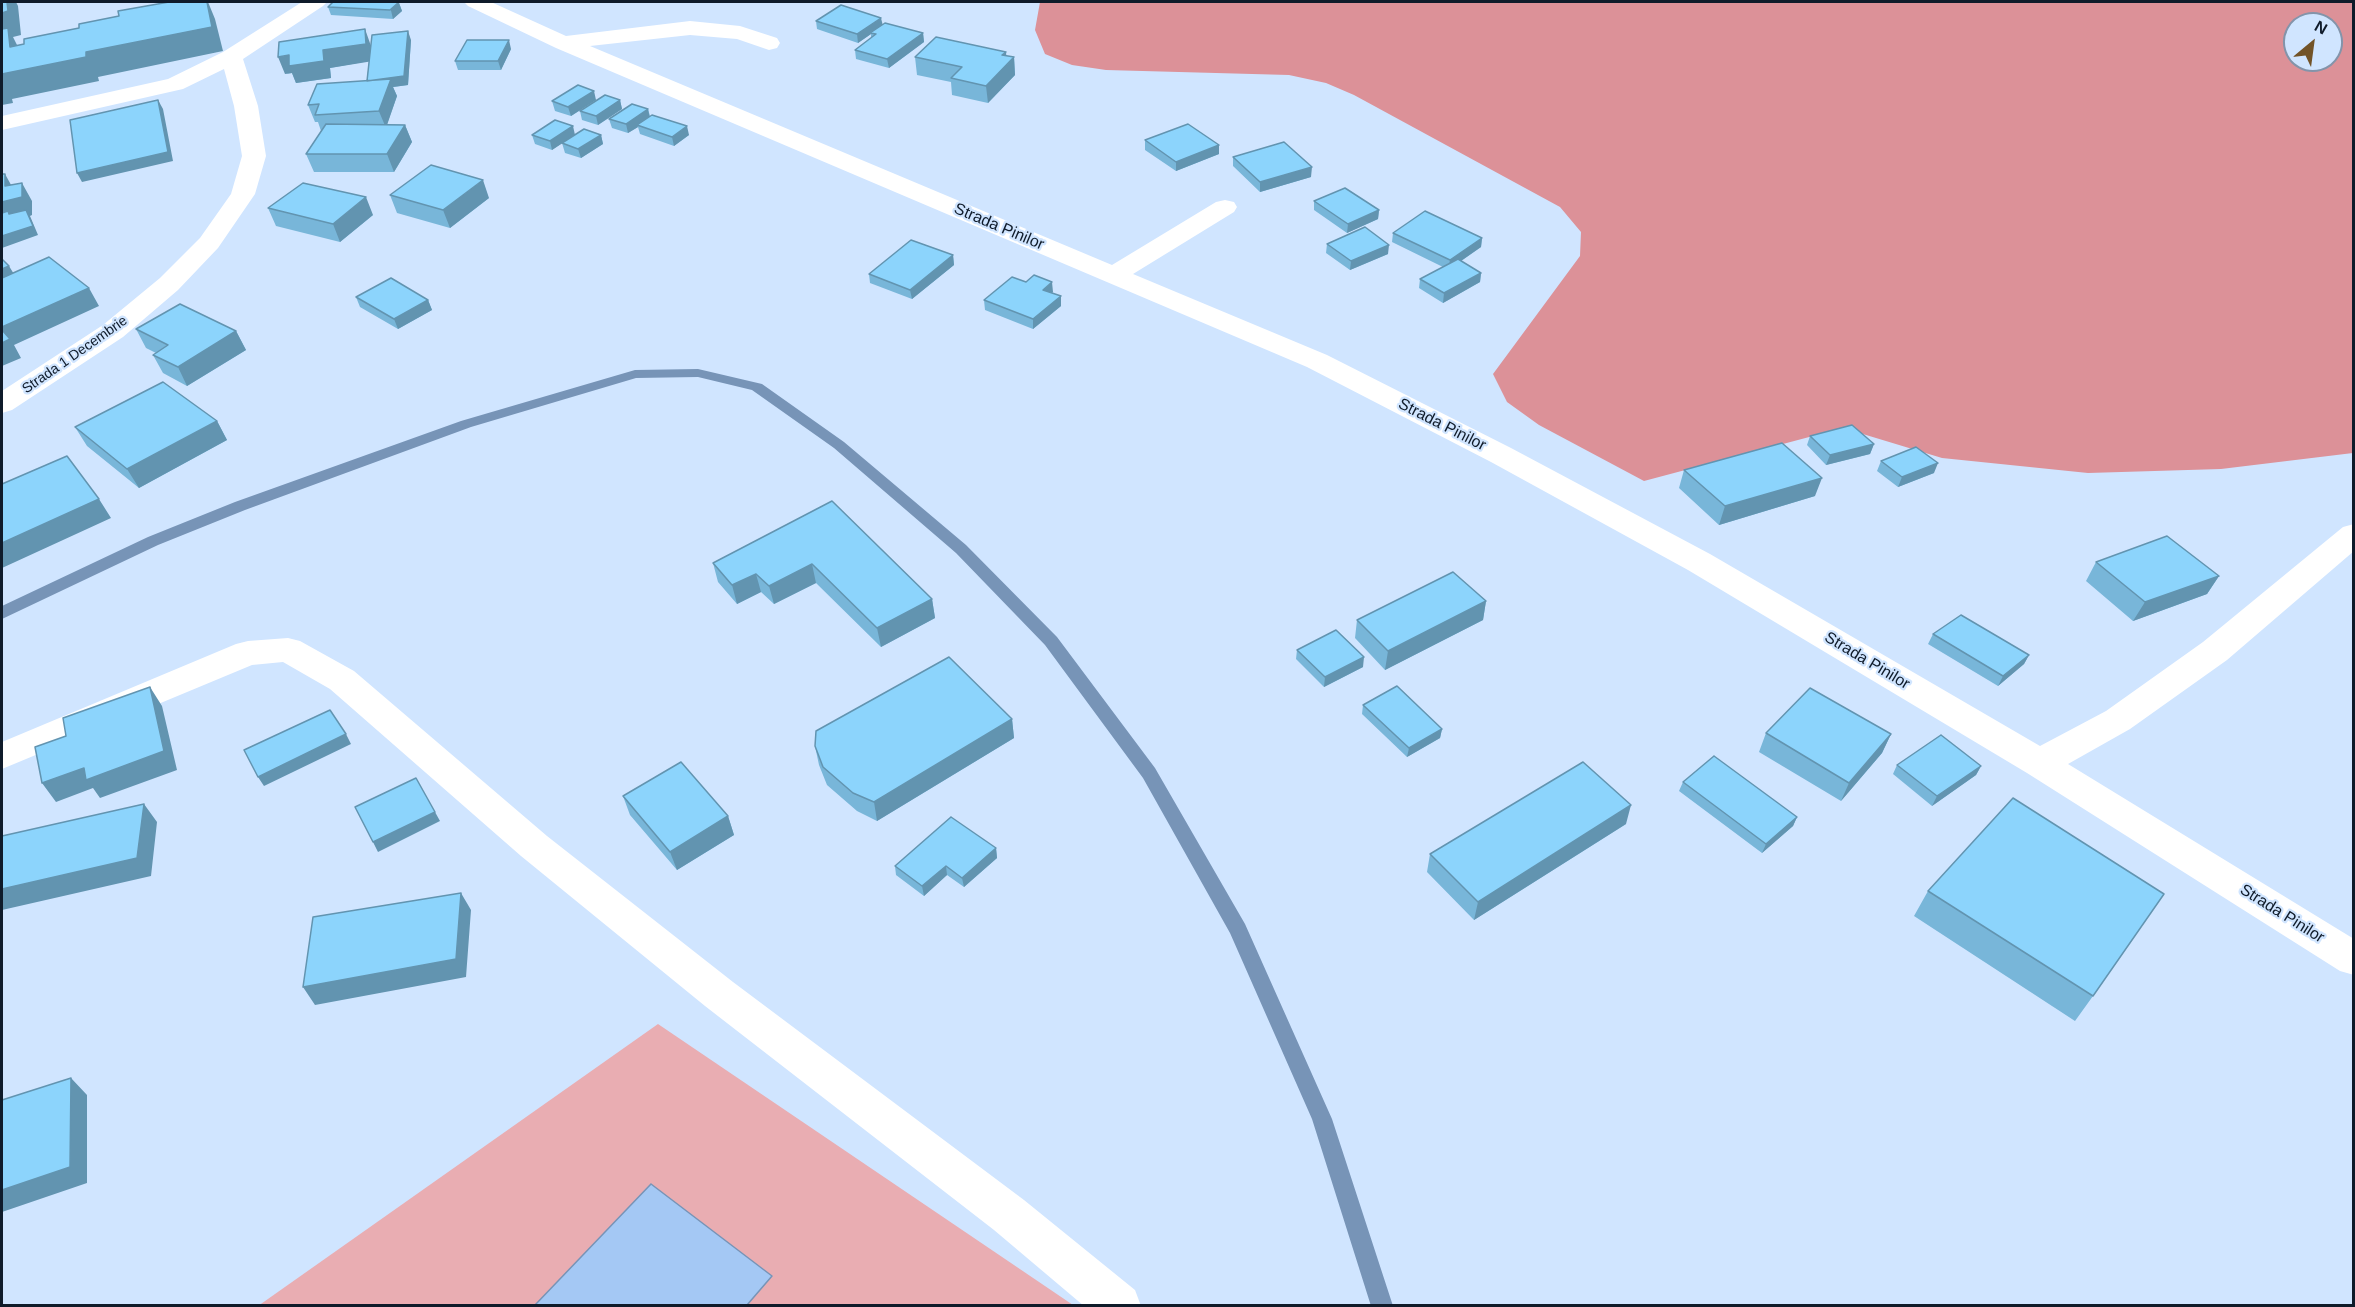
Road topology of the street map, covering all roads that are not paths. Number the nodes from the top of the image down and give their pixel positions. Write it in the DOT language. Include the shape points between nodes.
graph roads {
  1 [pos="316,2"];
  2 [pos="475,2"];
  3 [pos="564,42"];
  4 [pos="769,43"];
  5 [pos="231,57"];
  6 [pos="2,123"];
  7 [pos="1225,207"];
  8 [pos="1113,275"];
  9 [pos="2,404"];
  10 [pos="2354,534"];
  11 [pos="2,756"];
  12 [pos="2039,763"];
  13 [pos="2354,959"];
  14 [pos="1119,1305"];
  1 -- 5 [label="street"];
  2 -- 3 [label="street, Strada Pinilor"];
  3 -- 4 [label="street" via="690,28 740,33"];
  3 -- 8 [label="street, Strada Pinilor"];
  5 -- 6 [label="street" via="175,84"];
  5 -- 9 [label="street, Strada 1 Decembrie" via="246,106 254,156 243,194 209,243 169,284 113,332"];
  7 -- 8 [label="street"];
  8 -- 12 [label="street, Strada Pinilor" via="1317,361 1501,455 1699,562"];
  10 -- 12 [label="street" via="2215,651 2118,720"];
  11 -- 14 [label="street" via="248,653 288,650 342,680 534,846 719,994 1010,1215"];
  12 -- 13 [label="street, Strada Pinilor"];
}
